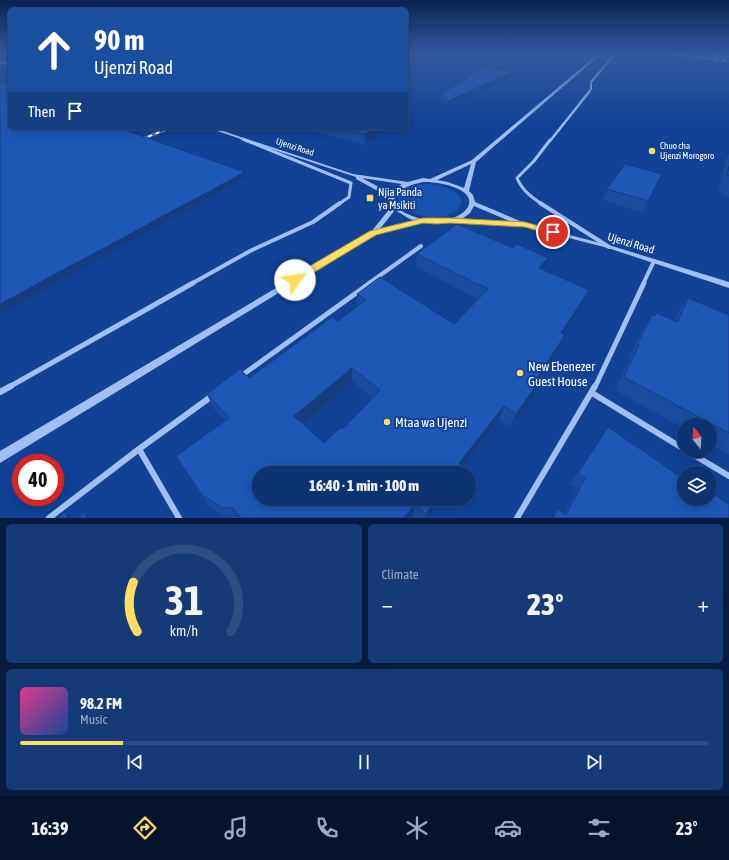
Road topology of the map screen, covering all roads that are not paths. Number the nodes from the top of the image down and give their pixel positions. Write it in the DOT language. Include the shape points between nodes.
graph roads {
  1 [pos="572,78"];
  2 [pos="594,78"];
  3 [pos="216,130"];
  4 [pos="237,137"];
  5 [pos="474,161"];
  6 [pos="352,175"];
  7 [pos="432,180"];
  8 [pos="406,183"];
  9 [pos="466,192"];
  10 [pos="391,196"];
  11 [pos="472,203"];
  12 [pos="394,207"];
  13 [pos="450,220"];
  14 [pos="423,221"];
  15 [pos="525,225"];
  16 [pos="373,233"];
  17 [pos="421,246"];
  18 [pos="610,247"];
  19 [pos="654,261"];
  20 [pos="729,285"];
  21 [pos="236,379"];
  22 [pos="0,392"];
  23 [pos="217,393"];
  24 [pos="592,394"];
  25 [pos="677,445"];
  26 [pos="139,449"];
  27 [pos="0,457"];
  28 [pos="699,458"];
  29 [pos="729,476"];
  30 [pos="49,518"];
  31 [pos="179,518"];
  32 [pos="517,518"];
  1 -- 5 [label="street"];
  2 -- 18 [label="street" via="591,89 534,161 517,178 530,196"];
  3 -- 4 [label="street, Ujenzi Road"];
  4 -- 6 [label="street, Ujenzi Road"];
  4 -- 22 [label="street" via="351,183 349,197 313,222 250,251"];
  5 -- 7 [label="street"];
  5 -- 9 [label="street"];
  6 -- 8 [label="street"];
  6 -- 10 [label="street"];
  7 -- 8 [label="street"];
  7 -- 9 [label="street" via="451,184"];
  8 -- 10 [label="street"];
  9 -- 11 [label="street"];
  10 -- 12 [label="street"];
  11 -- 13 [label="street" via="467,213"];
  11 -- 15 [label="street"];
  12 -- 14 [label="street" via="411,218"];
  12 -- 16 [label="street"];
  13 -- 14 [label="street"];
  13 -- 15 [label="street"];
  14 -- 16 [label="street"];
  15 -- 18 [label="street, Ujenzi Road"];
  16 -- 27 [label="street"];
  17 -- 21 [label="street"];
  18 -- 19 [label="street, Ujenzi Road"];
  19 -- 20 [label="street, Ujenzi Road"];
  19 -- 24 [label="street"];
  23 -- 26 [label="street"];
  24 -- 25 [label="street"];
  24 -- 32 [label="street"];
  26 -- 30 [label="street"];
  26 -- 31 [label="street"];
  28 -- 29 [label="street"];
}
